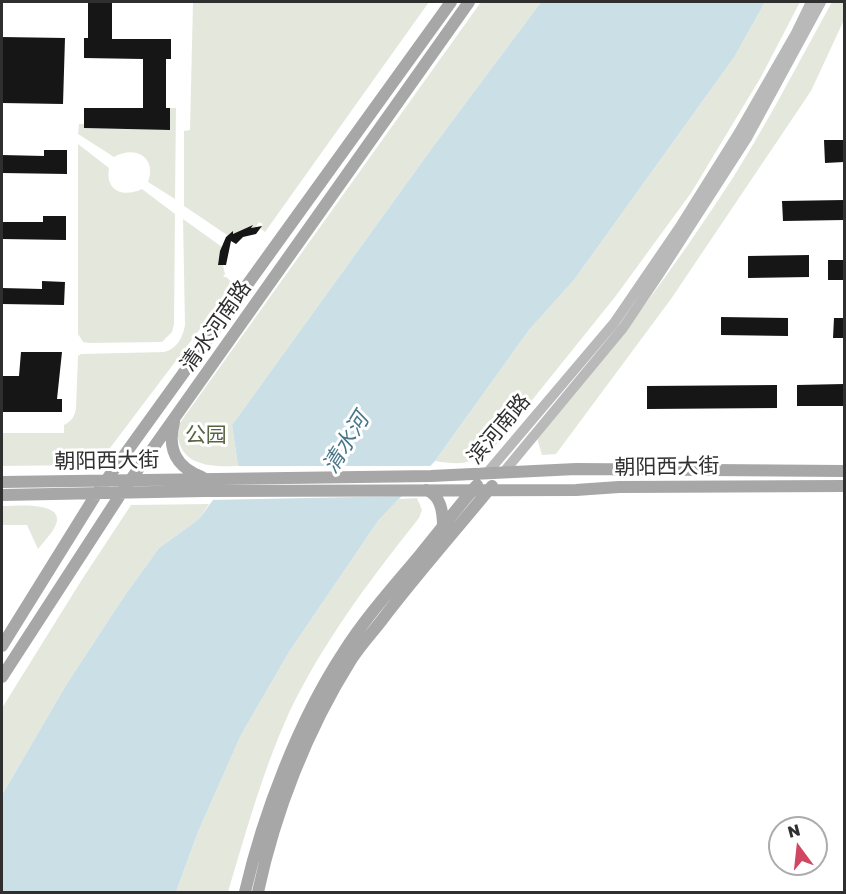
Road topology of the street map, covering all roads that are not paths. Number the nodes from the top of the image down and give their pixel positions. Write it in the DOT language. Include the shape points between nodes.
graph roads {
  1 [pos="451,2"];
  2 [pos="469,2"];
  3 [pos="811,2"];
  4 [pos="821,2"];
  5 [pos="175,416"];
  6 [pos="844,471"];
  7 [pos="487,473"];
  8 [pos="503,473"];
  9 [pos="130,480"];
  10 [pos="106,481"];
  11 [pos="2,482"];
  12 [pos="208,482"];
  13 [pos="844,486"];
  14 [pos="422,489"];
  15 [pos="474,489"];
  16 [pos="490,489"];
  17 [pos="122,492"];
  18 [pos="97,494"];
  19 [pos="2,495"];
  20 [pos="443,527"];
  21 [pos="2,646"];
  22 [pos="2,677"];
  23 [pos="245,892"];
  24 [pos="258,892"];
  1 -- 10 [label="main road, 清水河南路"];
  2 -- 5 [label="main road, 清水河南路"];
  3 -- 7 [label="main road, 滨河南路" via="738,134 621,313"];
  4 -- 8 [label="main road, 滨河南路" via="747,138 647,293 623,328"];
  5 -- 9 [label="main road, 清水河南路"];
  5 -- 12 [label="main road" via="171,437 175,455 190,472"];
  6 -- 8 [label="main road, 朝阳西大街" via="576,469"];
  7 -- 8 [label="main road, 朝阳西大街"];
  7 -- 12 [label="main road, 朝阳西大街"];
  7 -- 15 [label="main road, 滨河南路"];
  8 -- 16 [label="main road, 滨河南路"];
  9 -- 10 [label="main road, 朝阳西大街"];
  9 -- 12 [label="main road, 朝阳西大街"];
  9 -- 17 [label="main road, 清水河南路"];
  10 -- 11 [label="main road, 朝阳西大街"];
  10 -- 18 [label="main road, 清水河南路"];
  12 -- 14 [label="main road, 朝阳西大街"];
  12 -- 17 [label="main road, 朝阳西大街"];
  13 -- 16 [label="main road, 朝阳西大街"];
  14 -- 15 [label="main road, 朝阳西大街"];
  14 -- 20 [label="main road" via="436,496"];
  15 -- 16 [label="main road, 朝阳西大街"];
  15 -- 20 [label="main road, 滨河南路"];
  16 -- 24 [label="main road, 滨河南路" via="398,599 347,668 320,715 287,791"];
  17 -- 18 [label="main road, 朝阳西大街"];
  17 -- 22 [label="main road, 清水河南路"];
  18 -- 19 [label="main road, 朝阳西大街"];
  18 -- 21 [label="main road, 清水河南路"];
  20 -- 23 [label="main road, 滨河南路" via="343,652 310,712 277,786"];
}
